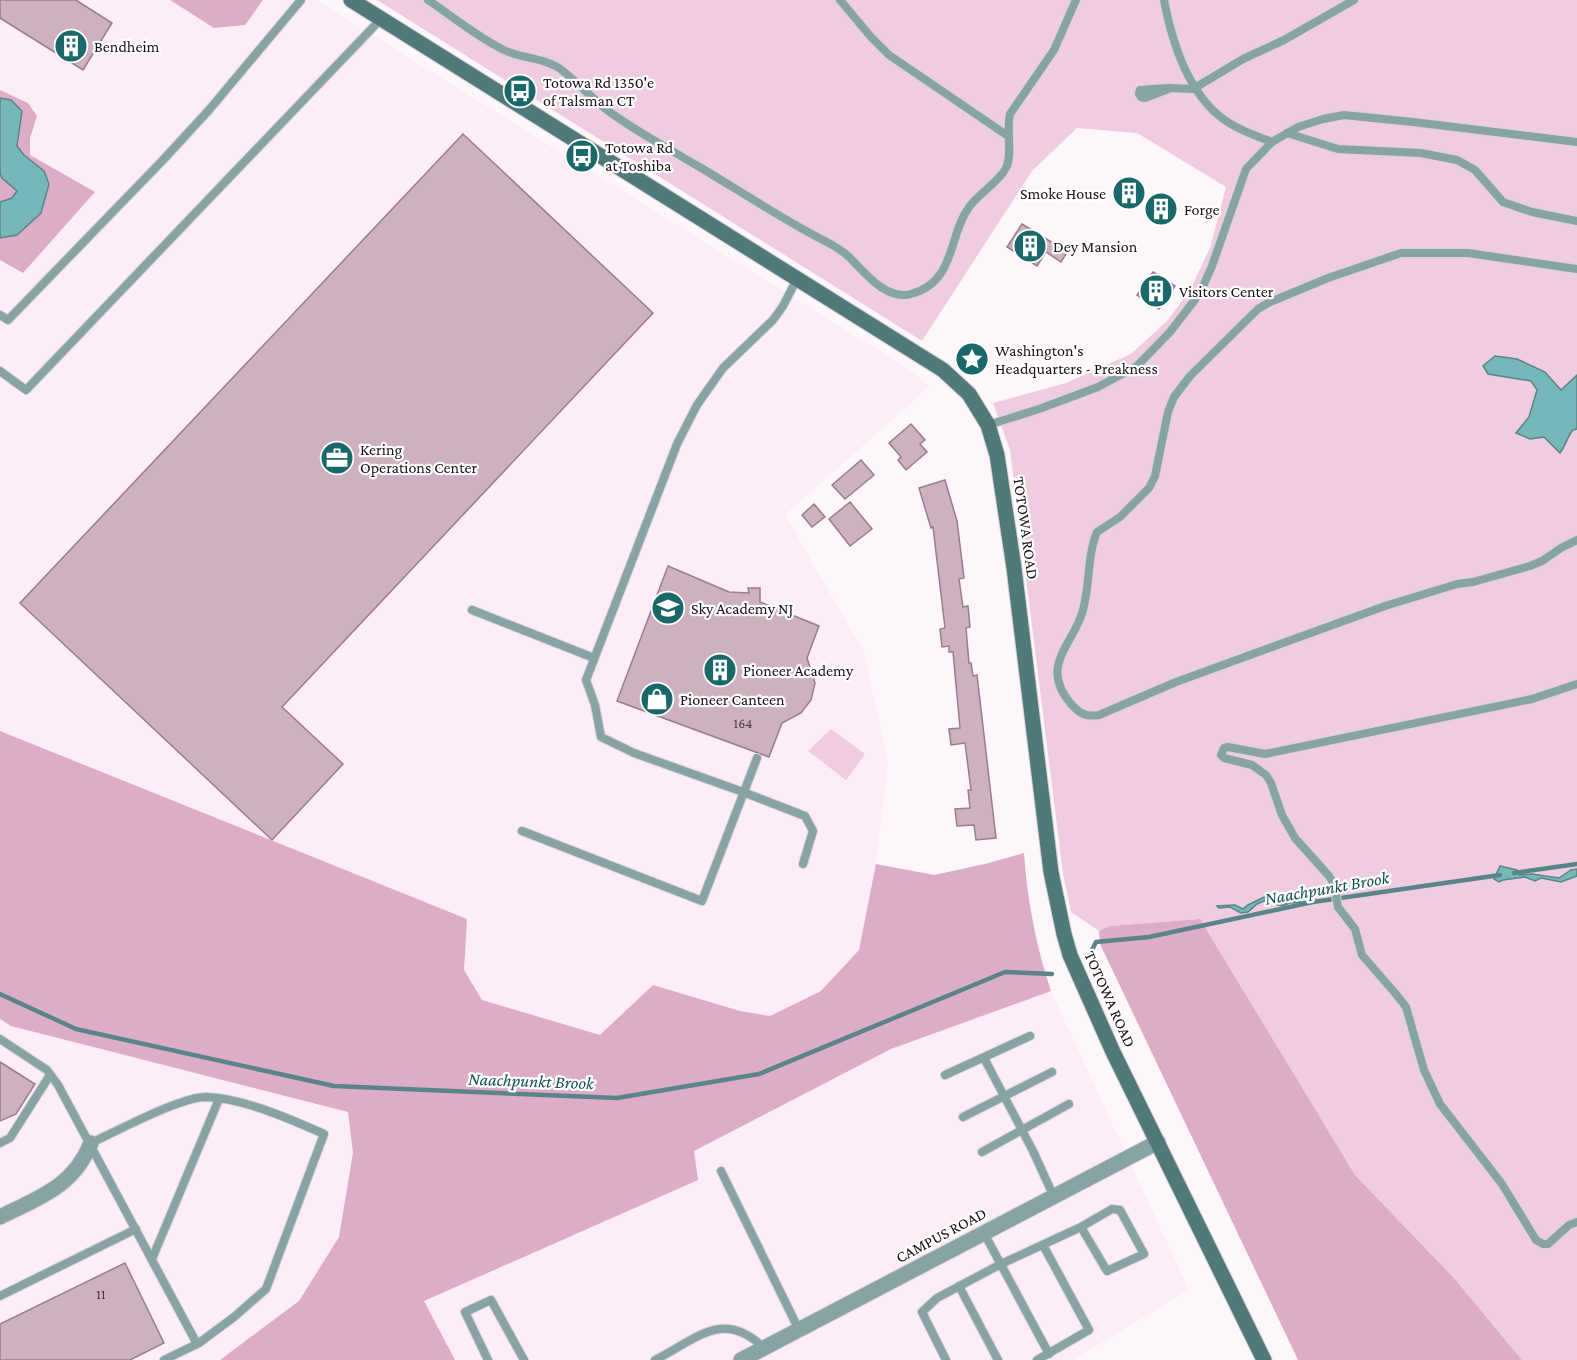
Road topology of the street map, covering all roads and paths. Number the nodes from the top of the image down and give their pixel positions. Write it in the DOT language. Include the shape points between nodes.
graph roads {
  1 [pos="301,0"];
  2 [pos="351,0"];
  3 [pos="428,0"];
  4 [pos="840,0"];
  5 [pos="1076,0"];
  6 [pos="1164,0"];
  7 [pos="1354,0"];
  8 [pos="381,19"];
  9 [pos="1195,87"];
  10 [pos="1171,88"];
  11 [pos="1287,134"];
  12 [pos="1008,136"];
  13 [pos="1272,142"];
  14 [pos="1577,142"];
  15 [pos="1577,221"];
  16 [pos="1577,269"];
  17 [pos="797,279"];
  18 [pos="0,315"];
  19 [pos="0,371"];
  20 [pos="988,425"];
  21 [pos="1577,540"];
  22 [pos="472,610"];
  23 [pos="594,658"];
  24 [pos="1577,684"];
  25 [pos="757,758"];
  26 [pos="743,792"];
  27 [pos="522,831"];
  28 [pos="803,864"];
  29 [pos="1030,1036"];
  30 [pos="0,1039"];
  31 [pos="984,1058"];
  32 [pos="1052,1072"];
  33 [pos="51,1075"];
  34 [pos="945,1075"];
  35 [pos="1004,1096"];
  36 [pos="219,1099"];
  37 [pos="1069,1104"];
  38 [pos="963,1117"];
  39 [pos="1022,1131"];
  40 [pos="1158,1142"];
  41 [pos="0,1143"];
  42 [pos="91,1143"];
  43 [pos="982,1152"];
  44 [pos="721,1171"];
  45 [pos="1054,1197"];
  46 [pos="0,1217"];
  47 [pos="1577,1222"];
  48 [pos="1081,1227"];
  49 [pos="136,1229"];
  50 [pos="984,1233"];
  51 [pos="1043,1245"];
  52 [pos="152,1259"];
  53 [pos="1001,1264"];
  54 [pos="959,1286"];
  55 [pos="0,1296"];
  56 [pos="799,1330"];
  57 [pos="197,1344"];
  58 [pos="764,1348"];
  59 [pos="1049,1354"];
  60 [pos="164,1360"];
  61 [pos="488,1360"];
  62 [pos="524,1360"];
  63 [pos="655,1360"];
  64 [pos="741,1360"];
  65 [pos="946,1360"];
  66 [pos="998,1360"];
  67 [pos="1037,1360"];
  68 [pos="1264,1360"];
  1 -- 18 [label="lane" via="232,85 163,160 8,320"];
  2 -- 8 [label="main road, TOTOWA ROAD"];
  3 -- 12 [label="lane" via="502,49 563,70 607,110 639,132 775,215 831,244 879,286 896,293 912,294 928,286 946,266 963,216 1006,167"];
  4 -- 12 [label="lane" via="889,55"];
  5 -- 12 [label="lane" via="1054,50 1010,114"];
  6 -- 9 [label="lane" via="1173,39"];
  7 -- 9 [label="lane"];
  8 -- 17 [label="main road, TOTOWA ROAD"];
  8 -- 19 [label="lane" via="26,390"];
  9 -- 10 [label="lane"];
  9 -- 13 [label="lane" via="1227,122"];
  11 -- 13 [label="lane"];
  11 -- 14 [label="lane" via="1344,115"];
  11 -- 15 [label="lane" via="1338,148 1421,153 1457,160 1475,170 1503,202"];
  13 -- 20 [label="lane" via="1246,169 1200,293 1137,366 1098,387"];
  16 -- 21 [label="lane" via="1468,254 1401,253 1328,278 1258,309 1174,397 1149,488 1120,518 1097,532 1083,612 1059,658 1060,685 1066,698 1082,714 1099,715 1176,682 1385,606 1530,566"];
  17 -- 20 [label="main road, TOTOWA ROAD" via="943,370 969,394"];
  17 -- 23 [label="lane" via="773,320 723,368 697,405 677,444"];
  20 -- 40 [label="main road, TOTOWA ROAD" via="997,455 1014,568 1050,862 1064,934 1079,977"];
  22 -- 23 [label="lane"];
  23 -- 26 [label="lane" via="586,680 601,736 634,753"];
  24 -- 47 [label="lane" via="1532,699 1265,754 1235,747 1224,748 1221,755 1252,765 1266,775 1295,838 1323,866 1334,884 1337,904 1355,929 1362,955 1406,1007 1424,1070 1440,1104 1502,1184 1536,1240 1548,1244"];
  25 -- 26 [label="lane"];
  26 -- 27 [label="lane" via="702,901"];
  26 -- 28 [label="lane" via="805,816 813,831"];
  29 -- 31 [label="lane"];
  30 -- 33 [label="lane"];
  31 -- 34 [label="lane"];
  31 -- 35 [label="lane"];
  32 -- 35 [label="lane"];
  33 -- 41 [label="lane" via="10,1138"];
  33 -- 42 [label="lane"];
  35 -- 38 [label="lane"];
  35 -- 39 [label="lane"];
  36 -- 42 [label="lane" via="204,1097 176,1105"];
  36 -- 52 [label="lane"];
  36 -- 57 [label="lane" via="279,1114 324,1134 266,1289"];
  37 -- 39 [label="lane"];
  39 -- 43 [label="lane"];
  39 -- 45 [label="lane"];
  40 -- 45 [label="street, CAMPUS ROAD"];
  40 -- 68 [label="main road, TOTOWA ROAD"];
  42 -- 46 [label="street" via="68,1180"];
  42 -- 49 [label="lane"];
  44 -- 56 [label="lane"];
  45 -- 50 [label="street, CAMPUS ROAD"];
  48 -- 48 [label="lane" via="1112,1209 1120,1210 1144,1254 1107,1271"];
  48 -- 51 [label="lane"];
  49 -- 52 [label="lane"];
  49 -- 55 [label="lane"];
  50 -- 53 [label="lane"];
  50 -- 56 [label="street, CAMPUS ROAD"];
  51 -- 53 [label="lane"];
  51 -- 59 [label="lane" via="1089,1330"];
  52 -- 57 [label="lane"];
  53 -- 54 [label="lane"];
  53 -- 59 [label="lane"];
  54 -- 65 [label="lane" via="922,1312"];
  54 -- 66 [label="lane"];
  56 -- 58 [label="street, CAMPUS ROAD"];
  57 -- 60 [label="lane"];
  58 -- 63 [label="lane" via="751,1335 721,1327"];
  58 -- 64 [label="street, CAMPUS ROAD"];
  59 -- 67 [label="lane"];
  61 -- 62 [label="lane" via="465,1312 491,1300"];
}
